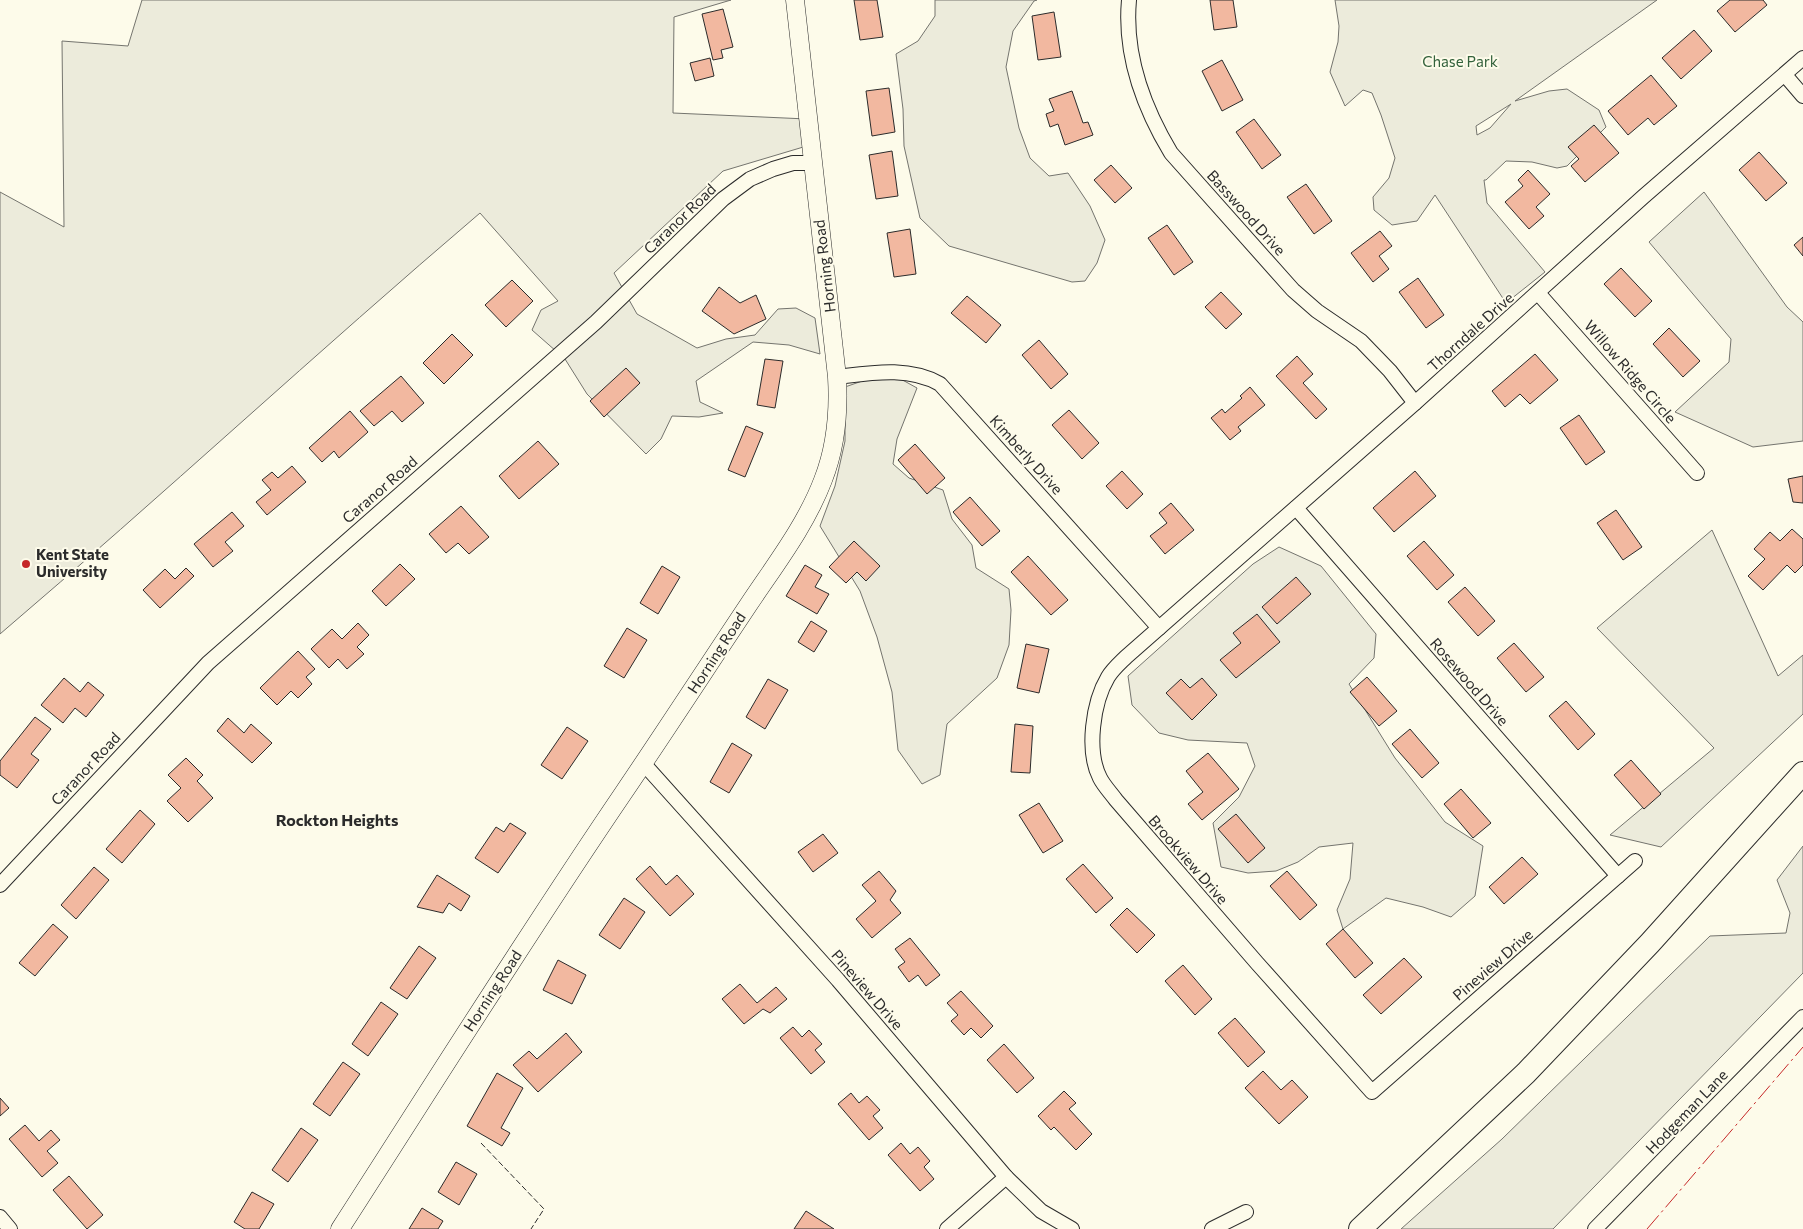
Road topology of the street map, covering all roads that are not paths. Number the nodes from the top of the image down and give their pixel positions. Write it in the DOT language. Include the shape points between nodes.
graph roads {
  1 [pos="795,0"];
  2 [pos="1129,0"];
  3 [pos="1803,58"];
  4 [pos="1785,75"];
  5 [pos="1803,96"];
  6 [pos="812,163"];
  7 [pos="1538,293"];
  8 [pos="837,377"];
  9 [pos="1415,403"];
  10 [pos="1697,473"];
  11 [pos="1296,508"];
  12 [pos="1159,628"];
  13 [pos="644,764"];
  14 [pos="1803,773"];
  15 [pos="1635,862"];
  16 [pos="1618,876"];
  17 [pos="0,885"];
  18 [pos="1803,1017"];
  19 [pos="1372,1092"];
  20 [pos="1006,1177"];
  21 [pos="1246,1212"];
  22 [pos="0,1217"];
  23 [pos="10,1229"];
  24 [pos="340,1229"];
  25 [pos="947,1229"];
  26 [pos="1072,1229"];
  27 [pos="1212,1229"];
  28 [pos="1360,1229"];
  29 [pos="1595,1229"];
  1 -- 6 [label="street, Horning Road"];
  2 -- 9 [label="street, Basswood Drive" via="1130,48 1137,78 1159,134 1171,153 1293,290 1361,341"];
  3 -- 4 [label="street, Thorndale Drive"];
  4 -- 5 [label="street"];
  4 -- 7 [label="street, Thorndale Drive"];
  6 -- 8 [label="street, Horning Road"];
  6 -- 17 [label="street, Caranor Road" via="773,169 750,179 723,199 596,322 208,663"];
  7 -- 9 [label="street, Thorndale Drive"];
  7 -- 10 [label="street, Willow Ridge Circle"];
  8 -- 12 [label="street, Kimberly Drive" via="905,372 940,384"];
  8 -- 13 [label="street, Horning Road" via="833,449 808,513"];
  9 -- 11 [label="street, Thorndale Drive"];
  11 -- 12 [label="street, Thorndale Drive"];
  11 -- 16 [label="street, Rosewood Drive"];
  12 -- 19 [label="street, Brookview Drive" via="1107,678 1094,720 1092,740 1100,778 1144,835"];
  13 -- 20 [label="street, Pineview Drive" via="838,980"];
  13 -- 24 [label="street, Horning Road" via="539,920"];
  14 -- 28 [label="main road" via="1650,943 1526,1073"];
  15 -- 16 [label="street, Pineview Drive"];
  16 -- 19 [label="street, Pineview Drive"];
  18 -- 29 [label="street, Hodgeman Lane"];
  20 -- 25 [label="street"];
  20 -- 26 [label="street, Pineview Drive" via="1042,1210"];
  21 -- 27 [label="street"];
  22 -- 23 [label="street"];
}
